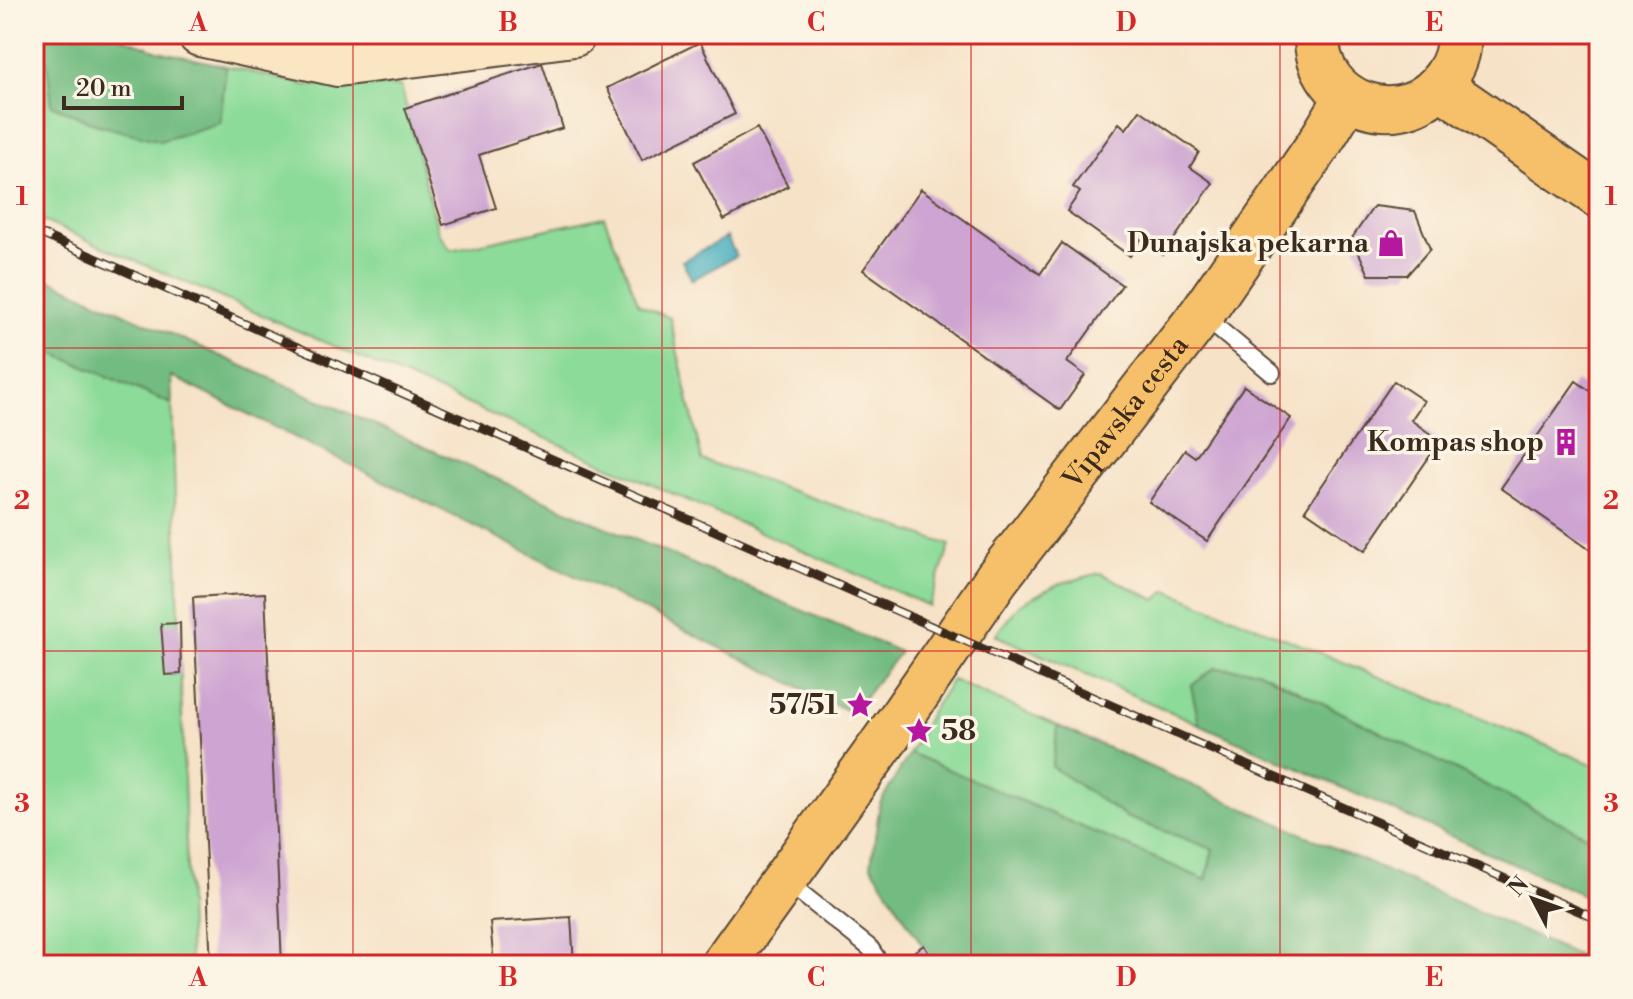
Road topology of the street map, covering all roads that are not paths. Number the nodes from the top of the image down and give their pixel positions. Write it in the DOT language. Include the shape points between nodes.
graph roads {
  1 [pos="200,34"];
  2 [pos="574,34"];
  3 [pos="1317,34"];
  4 [pos="1458,34"];
  5 [pos="1440,86"];
  6 [pos="1348,96"];
  7 [pos="1599,196"];
  8 [pos="1201,315"];
  9 [pos="1272,373"];
  10 [pos="784,880"];
  11 [pos="723,965"];
  12 [pos="881,965"];
  1 -- 2 [label="street" via="338,64"];
  3 -- 6 [label="main road" via="1322,66"];
  4 -- 5 [label="main road" via="1453,66"];
  5 -- 6 [label="main road" via="1406,106 1366,106"];
  5 -- 7 [label="main road"];
  6 -- 8 [label="main road, Vipavska cesta"];
  8 -- 9 [label="lane"];
  8 -- 10 [label="main road, Vipavska cesta" via="997,578"];
  10 -- 11 [label="main road, Vipavska cesta"];
  10 -- 12 [label="lane" via="870,948"];
}
